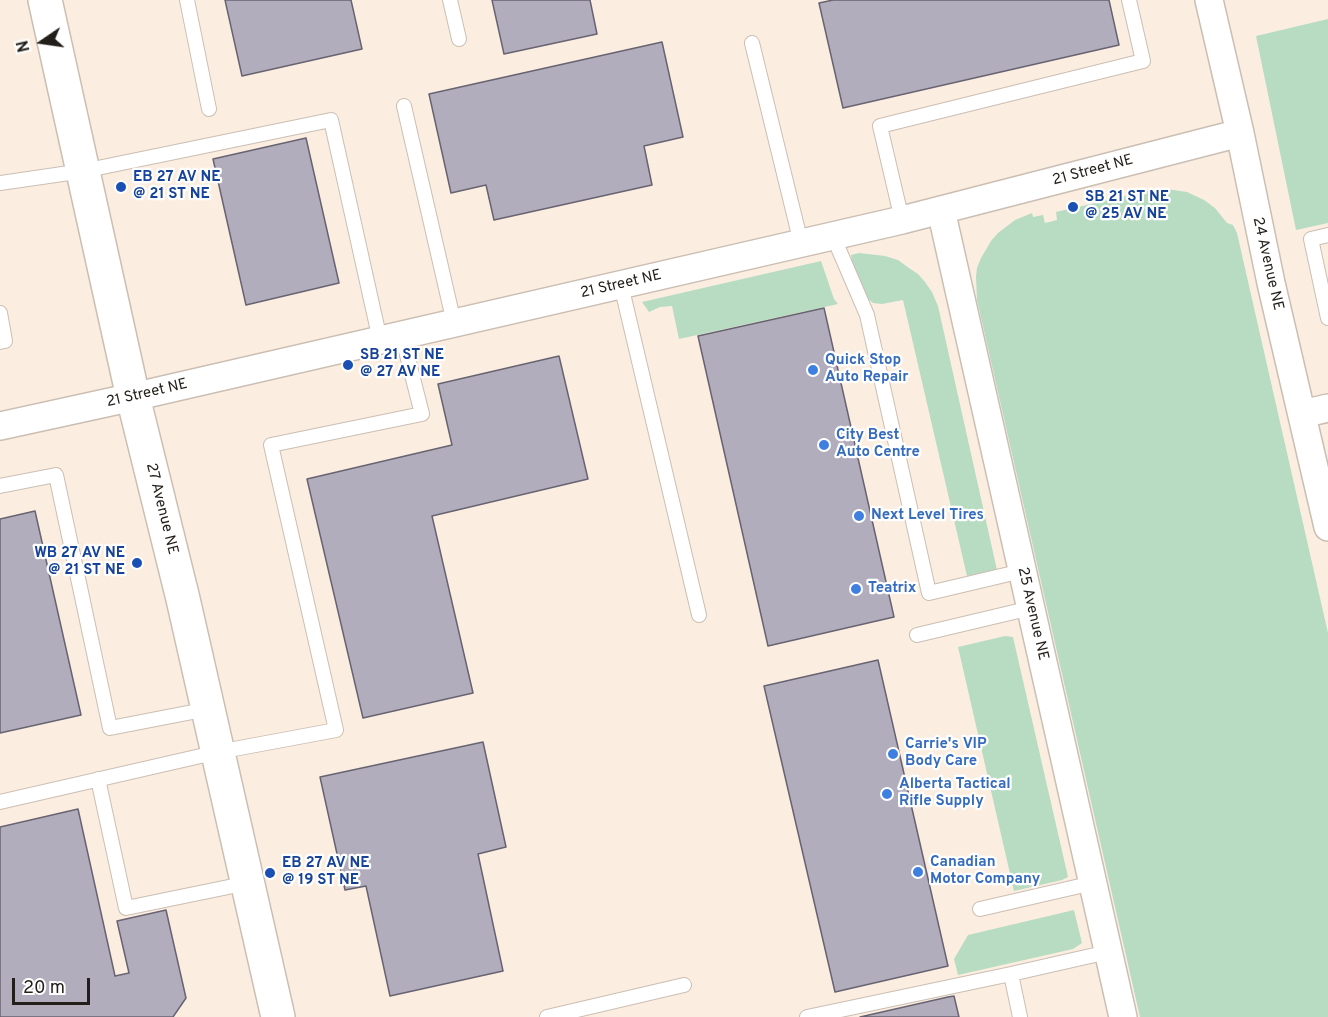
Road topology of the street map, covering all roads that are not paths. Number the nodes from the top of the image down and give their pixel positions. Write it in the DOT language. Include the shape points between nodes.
graph roads {
  1 [pos="45,0"];
  2 [pos="187,0"];
  3 [pos="450,0"];
  4 [pos="1129,0"];
  5 [pos="1209,0"];
  6 [pos="459,39"];
  7 [pos="752,43"];
  8 [pos="404,106"];
  9 [pos="209,109"];
  10 [pos="1240,133"];
  11 [pos="83,171"];
  12 [pos="0,183"];
  13 [pos="941,210"];
  14 [pos="902,220"];
  15 [pos="1328,235"];
  16 [pos="833,236"];
  17 [pos="801,243"];
  18 [pos="621,285"];
  19 [pos="0,313"];
  20 [pos="1328,318"];
  21 [pos="454,323"];
  22 [pos="391,338"];
  23 [pos="0,342"];
  24 [pos="134,397"];
  25 [pos="1315,411"];
  26 [pos="0,426"];
  27 [pos="0,486"];
  28 [pos="1328,527"];
  29 [pos="1022,571"];
  30 [pos="1031,608"];
  31 [pos="699,615"];
  32 [pos="917,635"];
  33 [pos="208,709"];
  34 [pos="218,752"];
  35 [pos="98,779"];
  36 [pos="0,802"];
  37 [pos="1093,883"];
  38 [pos="248,884"];
  39 [pos="980,909"];
  40 [pos="1108,952"];
  41 [pos="1011,974"];
  42 [pos="684,985"];
  43 [pos="278,1017"];
  44 [pos="547,1017"];
  45 [pos="807,1017"];
  46 [pos="1020,1017"];
  47 [pos="1123,1017"];
  1 -- 11 [label="street, 27 Avenue NE"];
  2 -- 9 [label="lane"];
  3 -- 6 [label="lane"];
  4 -- 14 [label="lane" via="1143,61 880,126"];
  5 -- 10 [label="street, 24 Avenue NE"];
  7 -- 17 [label="lane"];
  8 -- 21 [label="lane"];
  10 -- 13 [label="street, 21 Street NE"];
  10 -- 25 [label="street, 24 Avenue NE" via="1257,221"];
  11 -- 12 [label="lane"];
  11 -- 22 [label="lane" via="331,120"];
  11 -- 24 [label="street, 27 Avenue NE"];
  13 -- 14 [label="street, 21 Street NE"];
  13 -- 29 [label="street, 25 Avenue NE"];
  14 -- 16 [label="street, 21 Street NE"];
  15 -- 20 [label="lane" via="1311,239"];
  16 -- 17 [label="street, 21 Street NE"];
  16 -- 29 [label="lane" via="867,315 929,593"];
  17 -- 18 [label="street, 21 Street NE"];
  18 -- 21 [label="street, 21 Street NE"];
  18 -- 31 [label="lane"];
  19 -- 23 [label="lane" via="5,340"];
  21 -- 22 [label="street, 21 Street NE"];
  22 -- 24 [label="street, 21 Street NE"];
  22 -- 34 [label="lane" via="422,414 272,445 336,730"];
  24 -- 26 [label="street, 21 Street NE"];
  24 -- 33 [label="street, 27 Avenue NE"];
  25 -- 28 [label="street, 24 Avenue NE"];
  27 -- 33 [label="lane" via="56,475 110,728"];
  29 -- 30 [label="street, 25 Avenue NE"];
  30 -- 32 [label="lane"];
  30 -- 37 [label="street, 25 Avenue NE"];
  33 -- 34 [label="street, 27 Avenue NE"];
  34 -- 35 [label="lane"];
  34 -- 38 [label="street, 27 Avenue NE"];
  35 -- 36 [label="lane"];
  35 -- 38 [label="lane" via="126,908"];
  37 -- 39 [label="lane"];
  37 -- 40 [label="street, 25 Avenue NE"];
  38 -- 43 [label="street, 27 Avenue NE"];
  40 -- 41 [label="lane"];
  40 -- 47 [label="street, 25 Avenue NE"];
  41 -- 45 [label="lane"];
  41 -- 46 [label="lane"];
  42 -- 44 [label="lane"];
}
